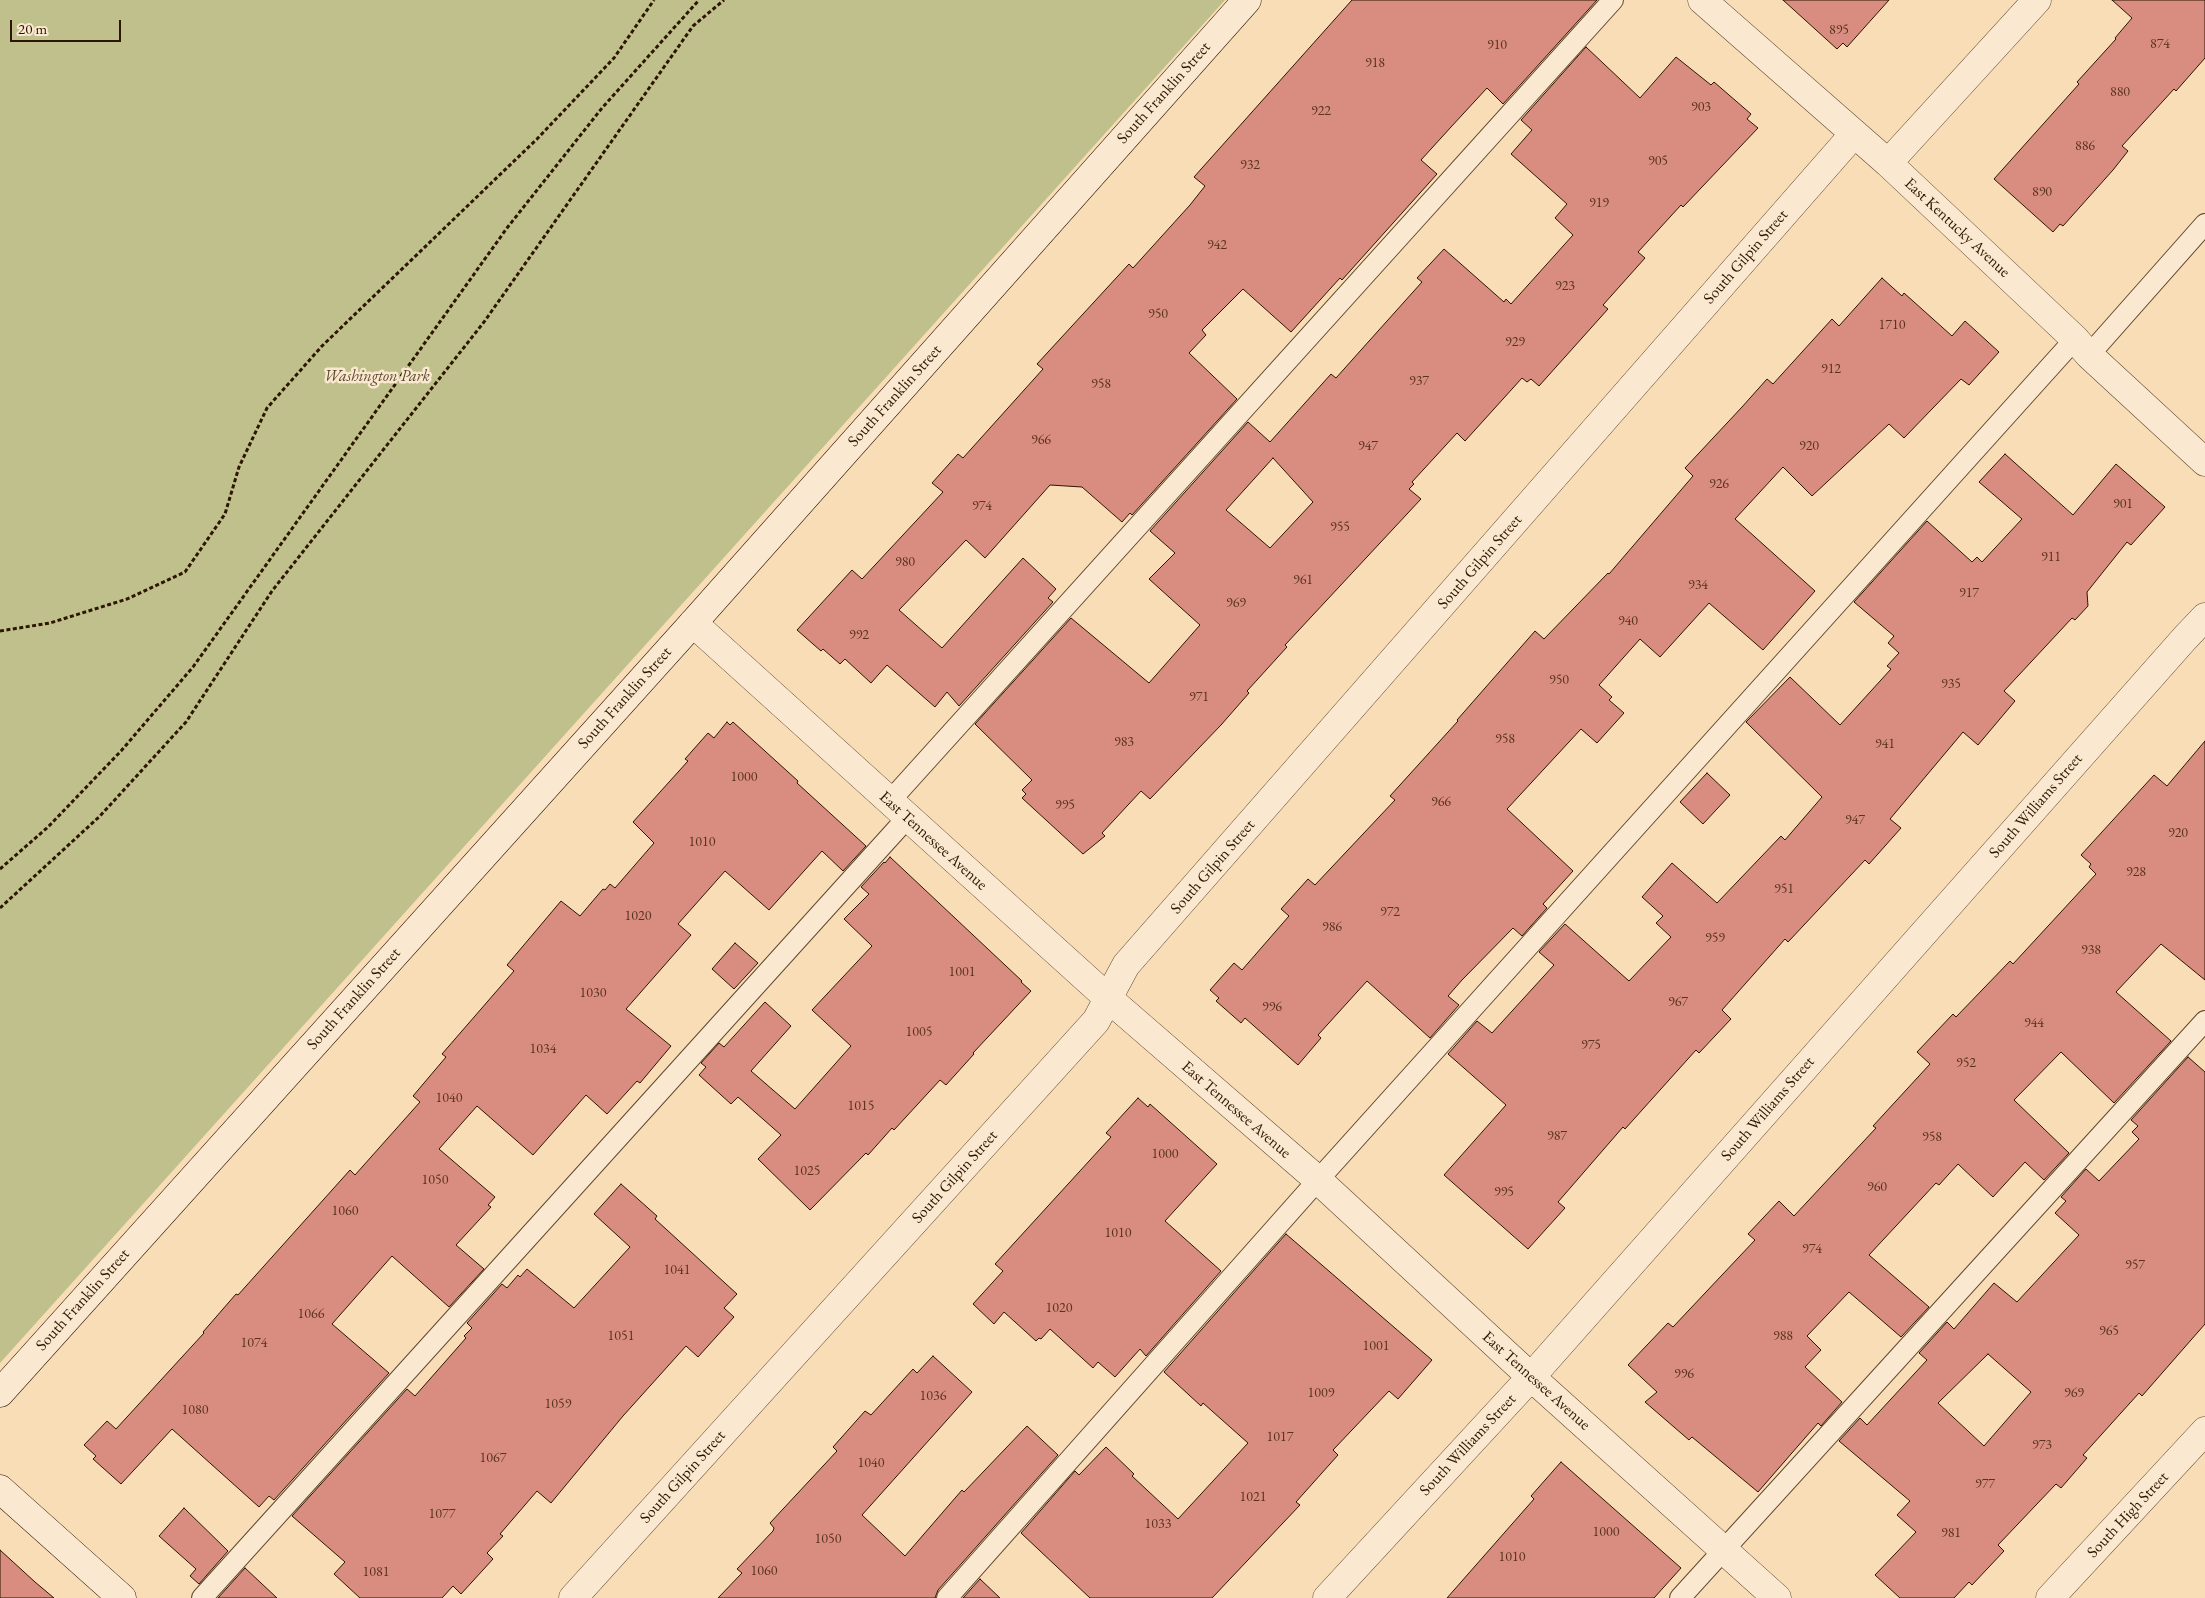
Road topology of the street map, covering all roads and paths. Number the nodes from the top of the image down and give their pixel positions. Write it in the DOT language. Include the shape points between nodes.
graph roads {
  1 [pos="654,0"];
  2 [pos="699,0"];
  3 [pos="724,0"];
  4 [pos="1247,0"];
  5 [pos="1613,0"];
  6 [pos="1702,0"];
  7 [pos="2037,0"];
  8 [pos="1853,134"];
  9 [pos="1888,163"];
  10 [pos="2205,224"];
  11 [pos="2082,347"];
  12 [pos="2205,462"];
  13 [pos="2205,618"];
  14 [pos="693,623"];
  15 [pos="0,631"];
  16 [pos="898,810"];
  17 [pos="0,869"];
  18 [pos="0,908"];
  19 [pos="1109,999"];
  20 [pos="2205,1021"];
  21 [pos="1318,1180"];
  22 [pos="1531,1377"];
  23 [pos="0,1393"];
  24 [pos="2205,1431"];
  25 [pos="0,1489"];
  26 [pos="1724,1550"];
  27 [pos="122,1598"];
  28 [pos="202,1598"];
  29 [pos="573,1598"];
  30 [pos="947,1598"];
  31 [pos="1327,1598"];
  32 [pos="1680,1598"];
  33 [pos="1777,1598"];
  34 [pos="2050,1598"];
  1 -- 15 [label="path" via="608,64 530,146 322,346 267,408 239,467 225,514 185,572 127,599 50,623"];
  2 -- 17 [label="path" via="602,108 508,228 193,667 121,751 48,826"];
  3 -- 18 [label="path" via="693,26 484,322 272,591 186,722 100,816"];
  4 -- 14 [label="street, South Franklin Street"];
  5 -- 16 [label="lane"];
  6 -- 8 [label="street, East Kentucky Avenue"];
  7 -- 9 [label="street"];
  8 -- 9 [label="street, East Kentucky Avenue"];
  8 -- 19 [label="street, South Gilpin Street" via="1126,965"];
  9 -- 11 [label="street, East Kentucky Avenue"];
  10 -- 11 [label="lane"];
  11 -- 12 [label="street, East Kentucky Avenue"];
  11 -- 21 [label="lane"];
  13 -- 22 [label="street, South Williams Street"];
  14 -- 16 [label="street, East Tennessee Avenue"];
  14 -- 23 [label="street, South Franklin Street"];
  16 -- 19 [label="street, East Tennessee Avenue"];
  16 -- 28 [label="lane"];
  19 -- 21 [label="street, East Tennessee Avenue"];
  19 -- 29 [label="street, South Gilpin Street" via="1089,1029"];
  20 -- 26 [label="lane"];
  21 -- 22 [label="street, East Tennessee Avenue"];
  21 -- 30 [label="lane"];
  22 -- 26 [label="street, East Tennessee Avenue"];
  22 -- 31 [label="street, South Williams Street"];
  24 -- 34 [label="street, South High Street"];
  25 -- 27 [label="street"];
  26 -- 32 [label="lane"];
  26 -- 33 [label="street, East Tennessee Avenue"];
}
